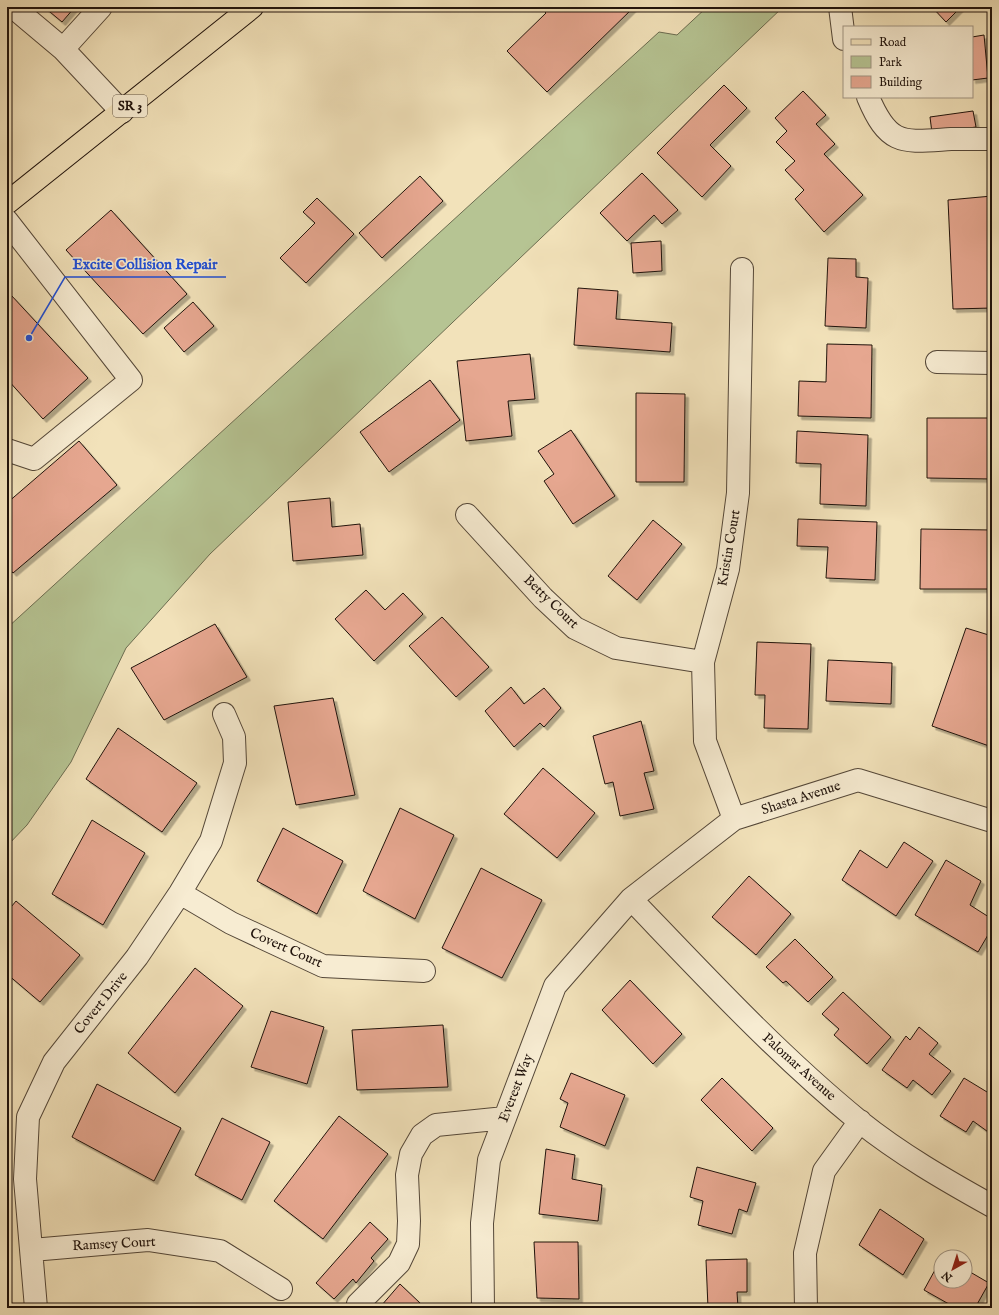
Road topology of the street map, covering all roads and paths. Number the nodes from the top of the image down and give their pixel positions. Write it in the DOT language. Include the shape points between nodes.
graph roads {
  1 [pos="14,7"];
  2 [pos="101,7"];
  3 [pos="252,7"];
  4 [pos="840,7"];
  5 [pos="843,32"];
  6 [pos="63,49"];
  7 [pos="868,98"];
  8 [pos="122,112"];
  9 [pos="992,139"];
  10 [pos="7,203"];
  11 [pos="7,221"];
  12 [pos="742,269"];
  13 [pos="937,362"];
  14 [pos="992,363"];
  15 [pos="7,450"];
  16 [pos="467,514"];
  17 [pos="703,662"];
  18 [pos="224,714"];
  19 [pos="734,819"];
  20 [pos="992,820"];
  21 [pos="180,894"];
  22 [pos="631,899"];
  23 [pos="424,971"];
  24 [pos="505,1118"];
  25 [pos="860,1121"];
  26 [pos="992,1206"];
  27 [pos="32,1250"];
  28 [pos="281,1289"];
  29 [pos="358,1304"];
  30 [pos="36,1308"];
  31 [pos="483,1308"];
  32 [pos="806,1308"];
  1 -- 6 [label="street"];
  2 -- 6 [label="street"];
  3 -- 8 [label="main road, SR 3"];
  4 -- 5 [label="street"];
  6 -- 8 [label="street"];
  7 -- 9 [label="street" via="876,116 889,132 908,142"];
  8 -- 10 [label="main road, SR 3"];
  11 -- 15 [label="street" via="131,380 34,459"];
  12 -- 17 [label="street, Kristin Court" via="738,493 728,569"];
  13 -- 14 [label="street"];
  16 -- 17 [label="street, Betty Court" via="543,598 575,628 616,648"];
  17 -- 19 [label="street, Kristin Court" via="705,741"];
  18 -- 21 [label="street, Covert Drive" via="234,738 235,763 211,841"];
  19 -- 20 [label="street, Shasta Avenue" via="858,780"];
  19 -- 22 [label="street, Shasta Avenue"];
  21 -- 23 [label="street, Covert Court" via="231,923 323,966"];
  21 -- 27 [label="street, Covert Drive" via="137,958 54,1062 28,1118 24,1179"];
  22 -- 24 [label="street, Everest Way" via="555,986"];
  22 -- 25 [label="street, Palomar Avenue" via="760,1033"];
  24 -- 29 [label="street" via="436,1125 422,1135 411,1154 407,1175 408,1244 399,1263"];
  24 -- 31 [label="street, Everest Way" via="489,1160 482,1223"];
  25 -- 26 [label="street, Palomar Avenue" via="934,1173"];
  25 -- 32 [label="street" via="824,1171 805,1253"];
  27 -- 28 [label="street, Ramsey Court" via="148,1240 220,1251"];
  27 -- 30 [label="street, Covert Drive"];
}
